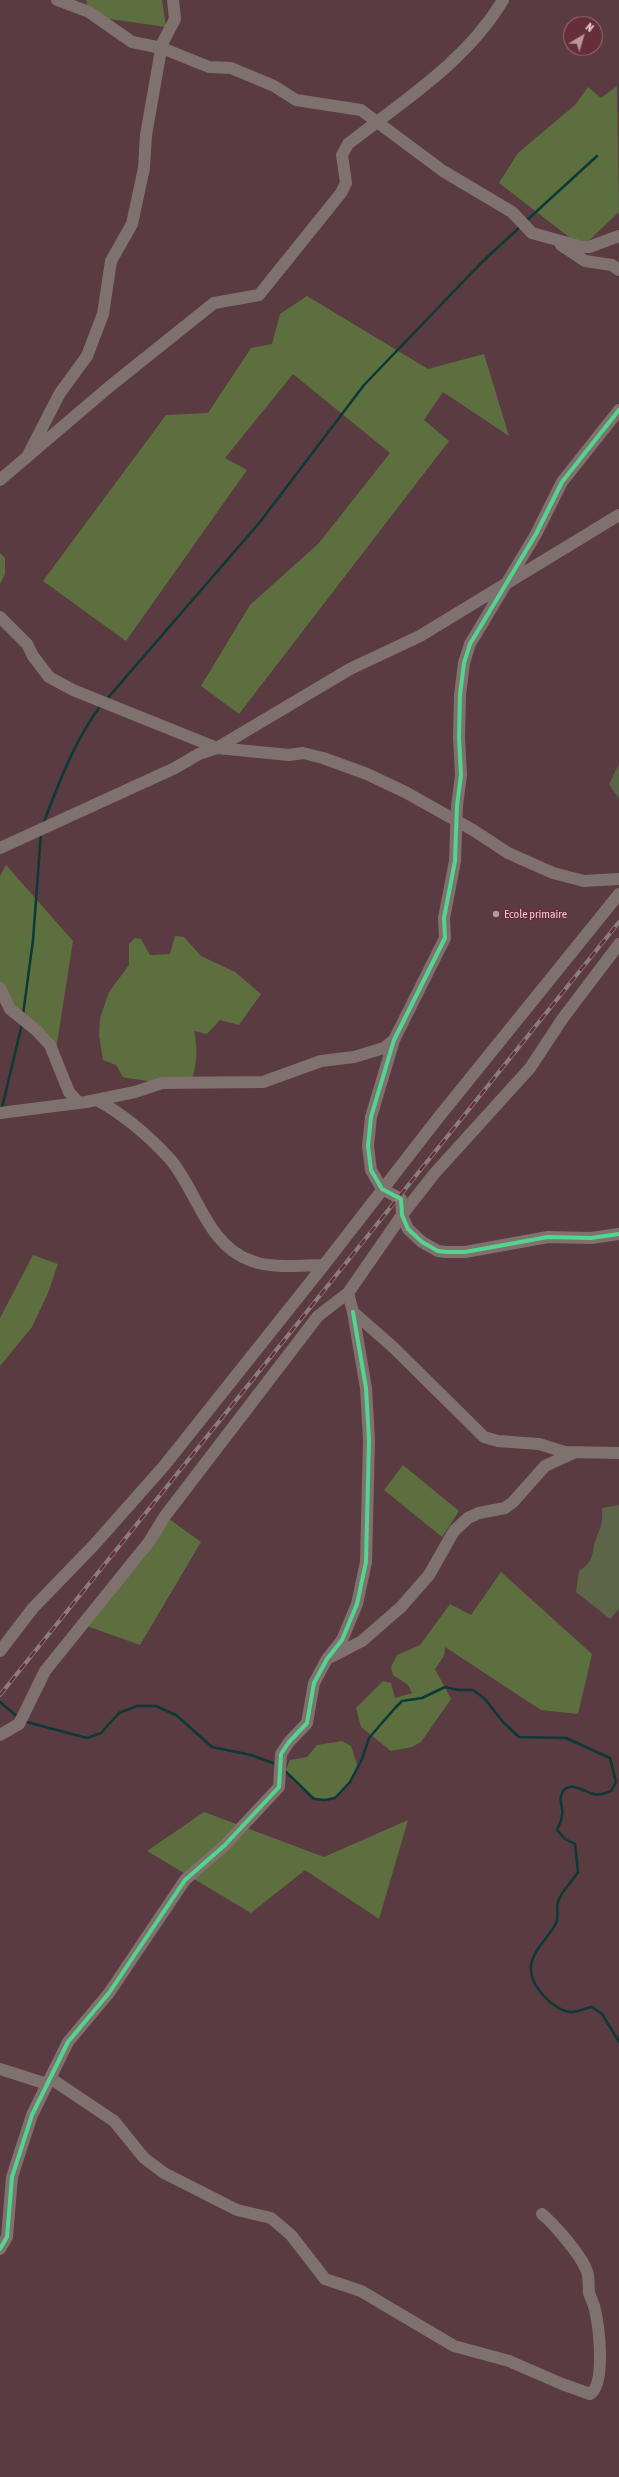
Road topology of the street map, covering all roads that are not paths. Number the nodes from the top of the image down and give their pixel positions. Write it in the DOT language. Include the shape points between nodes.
graph roads {
  1 [pos="57,0"];
  2 [pos="173,0"];
  3 [pos="503,0"];
  4 [pos="162,48"];
  5 [pos="377,122"];
  6 [pos="619,236"];
  7 [pos="557,241"];
  8 [pos="619,270"];
  9 [pos="619,410"];
  10 [pos="26,458"];
  11 [pos="0,480"];
  12 [pos="619,515"];
  13 [pos="508,583"];
  14 [pos="0,617"];
  15 [pos="217,748"];
  16 [pos="458,823"];
  17 [pos="0,848"];
  18 [pos="619,879"];
  19 [pos="619,894"];
  20 [pos="619,944"];
  21 [pos="0,988"];
  22 [pos="394,1040"];
  23 [pos="97,1100"];
  24 [pos="78,1103"];
  25 [pos="0,1113"];
  26 [pos="382,1189"];
  27 [pos="402,1215"];
  28 [pos="619,1234"];
  29 [pos="324,1265"];
  30 [pos="348,1293"];
  31 [pos="353,1312"];
  32 [pos="573,1452"];
  33 [pos="619,1453"];
  34 [pos="0,1651"];
  35 [pos="326,1659"];
  36 [pos="0,1735"];
  37 [pos="0,2069"];
  38 [pos="48,2081"];
  39 [pos="542,2214"];
  40 [pos="0,2249"];
  1 -- 4 [label="street" via="89,12 132,42"];
  2 -- 4 [label="street" via="175,19"];
  3 -- 5 [label="street" via="474,41 428,83"];
  4 -- 5 [label="street" via="209,67 231,68 257,78 296,100 361,110"];
  4 -- 10 [label="street" via="146,135 144,168 132,224 111,262 103,314 97,333 87,356 60,393"];
  5 -- 7 [label="street" via="443,171 512,212 532,233"];
  5 -- 10 [label="street" via="348,144 342,155 346,183 341,193 259,295 214,303"];
  6 -- 7 [label="street" via="589,247"];
  7 -- 8 [label="street" via="585,261 612,265"];
  9 -- 13 [label="street" via="562,482"];
  10 -- 11 [label="street"];
  12 -- 13 [label="street"];
  13 -- 15 [label="street" via="420,636 350,669"];
  13 -- 16 [label="street" via="473,638 464,663 460,695 461,775"];
  14 -- 15 [label="street" via="27,644 49,677 73,690"];
  15 -- 16 [label="street" via="289,755 303,753 323,758 367,774 405,792"];
  15 -- 17 [label="street" via="199,754 175,768"];
  16 -- 18 [label="street" via="508,853 552,873 584,881"];
  16 -- 22 [label="street" via="455,861 444,918 445,938"];
  19 -- 26 [label="street"];
  20 -- 27 [label="street" via="563,1018 530,1068 481,1121"];
  21 -- 24 [label="street" via="10,1009 50,1045 69,1092"];
  22 -- 23 [label="street" via="376,1051 354,1058 321,1061 263,1082 162,1083"];
  22 -- 26 [label="street" via="371,1117 368,1146 371,1170"];
  23 -- 24 [label="street"];
  23 -- 29 [label="street" via="135,1123 170,1160 186,1182 203,1216 236,1254 252,1262 271,1265"];
  24 -- 25 [label="street"];
  26 -- 27 [label="street" via="401,1200"];
  26 -- 29 [label="street"];
  27 -- 28 [label="street" via="407,1227 418,1239 435,1250 446,1252 464,1252 548,1237 591,1238"];
  27 -- 30 [label="street"];
  29 -- 34 [label="street" via="164,1466 94,1545 33,1608"];
  30 -- 31 [label="street"];
  30 -- 36 [label="street" via="318,1316 169,1510 149,1542 45,1671 19,1724"];
  31 -- 32 [label="street" via="393,1347 484,1437 498,1442 535,1443"];
  31 -- 35 [label="street" via="366,1388 369,1440 366,1562 360,1594 346,1631"];
  32 -- 33 [label="street"];
  32 -- 35 [label="street" via="545,1466 505,1508 478,1513 468,1518 454,1531 429,1575 402,1607 362,1641"];
  35 -- 38 [label="street" via="314,1683 307,1723 281,1754 279,1787 225,1845 185,1880 109,1993 73,2035"];
  37 -- 38 [label="street"];
  38 -- 39 [label="street" via="114,2120 144,2158 164,2173 237,2210 271,2218 291,2235 325,2279 361,2291 454,2346 504,2359 590,2394 597,2385 600,2355 588,2274 582,2261 559,2230"];
  38 -- 40 [label="street" via="32,2115 12,2177 7,2238"];
}
